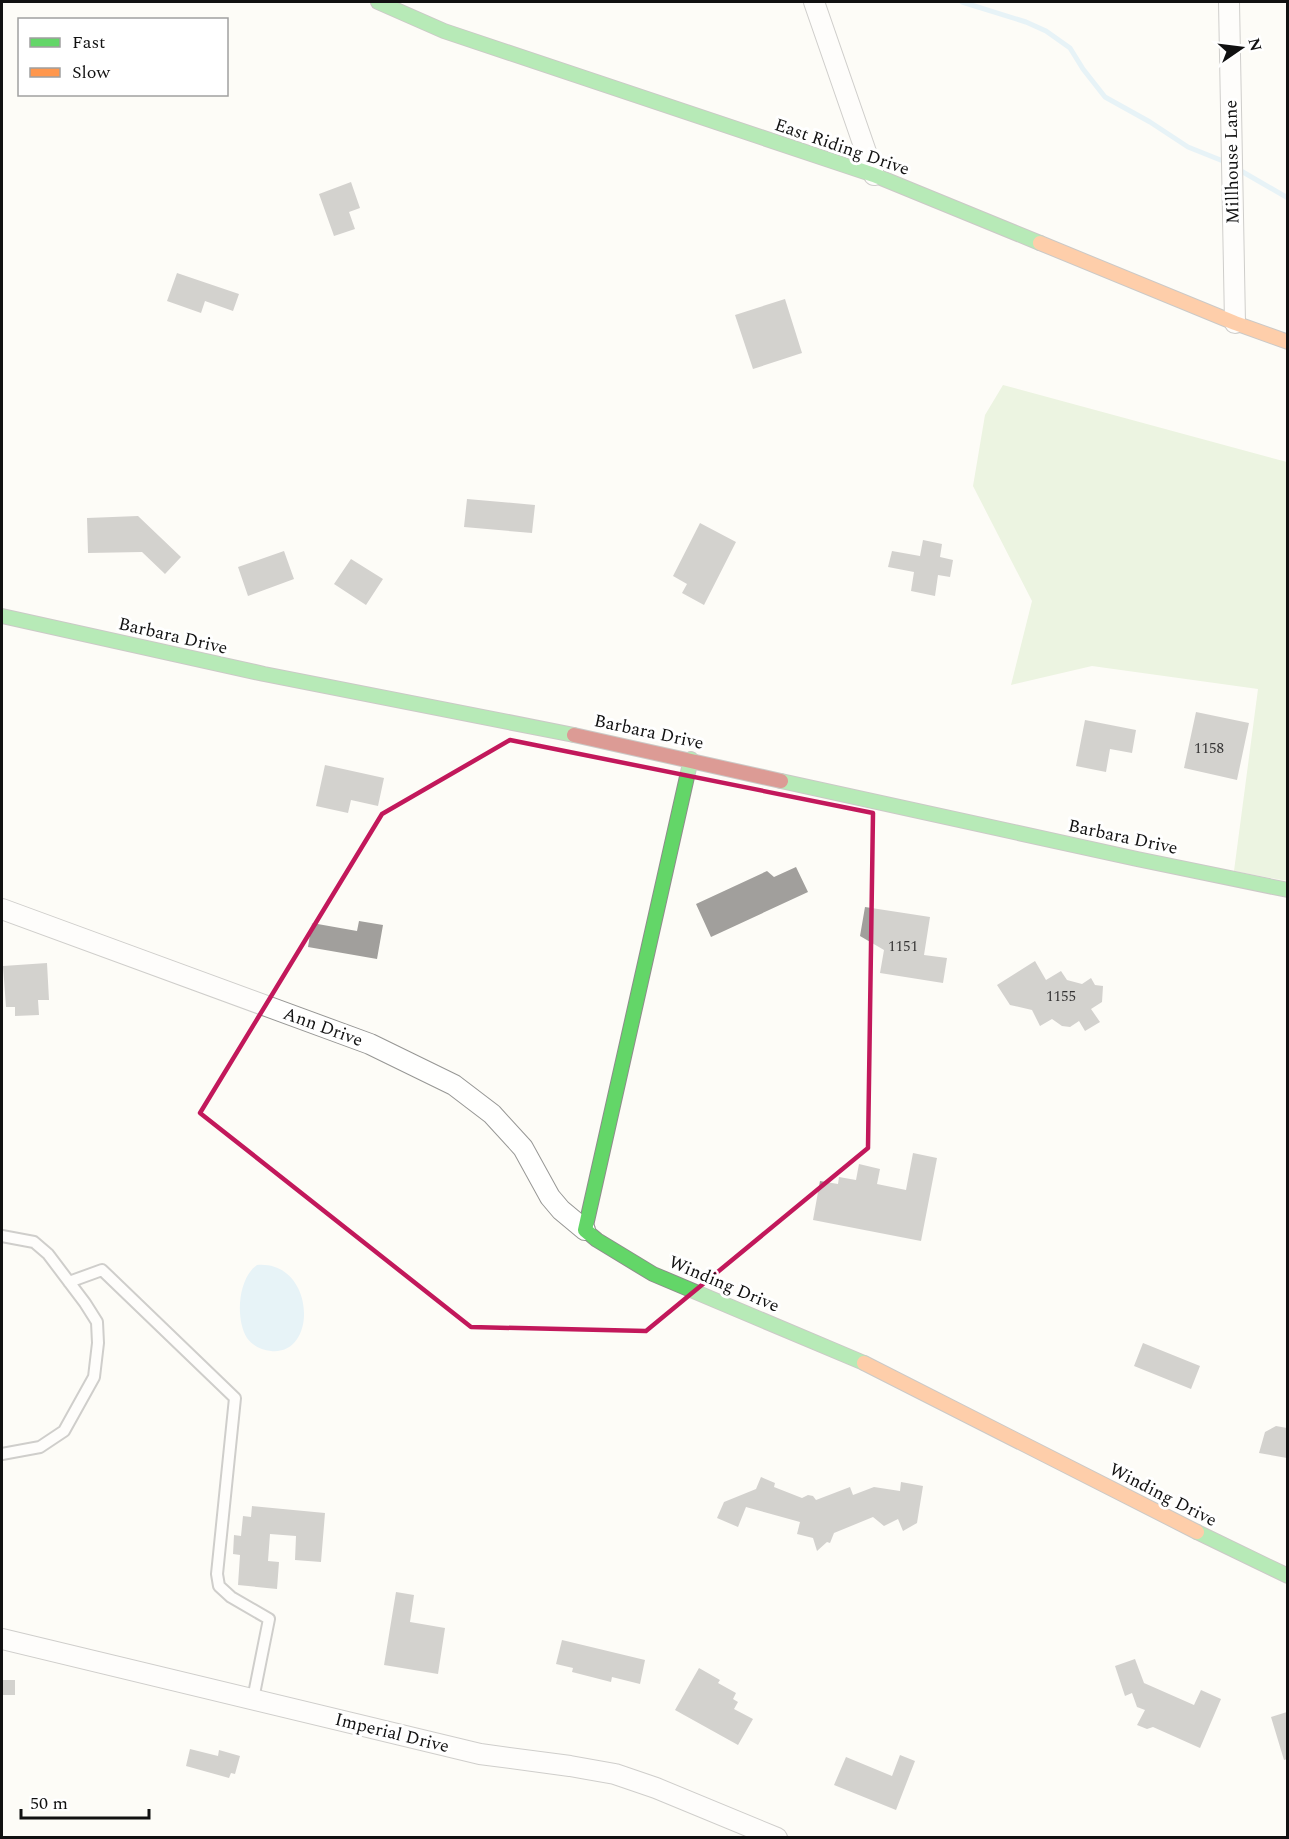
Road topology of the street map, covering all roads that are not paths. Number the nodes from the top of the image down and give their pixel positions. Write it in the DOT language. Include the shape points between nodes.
graph roads {
  1 [pos="378,2"];
  2 [pos="814,2"];
  3 [pos="1229,2"];
  4 [pos="874,175"];
  5 [pos="1235,323"];
  6 [pos="1287,342"];
  7 [pos="2,616"];
  8 [pos="691,759"];
  9 [pos="1287,890"];
  10 [pos="2,909"];
  11 [pos="585,1230"];
  12 [pos="2,1236"];
  13 [pos="69,1282"];
  14 [pos="2,1454"];
  15 [pos="1287,1576"];
  16 [pos="2,1639"];
  17 [pos="253,1699"];
  18 [pos="777,1838"];
  1 -- 4 [label="street, East Riding Drive" via="444,31"];
  2 -- 4 [label="street"];
  3 -- 5 [label="street, Millhouse Lane"];
  4 -- 5 [label="street, East Riding Drive"];
  5 -- 6 [label="street, East Riding Drive"];
  7 -- 8 [label="street, Barbara Drive" via="264,674"];
  8 -- 9 [label="street, Barbara Drive"];
  8 -- 11 [label="street"];
  10 -- 11 [label="street, Ann Drive" via="370,1044 454,1085 492,1114 523,1149 550,1197"];
  11 -- 15 [label="street, Winding Drive" via="653,1274 871,1366"];
  12 -- 13 [label="lane" via="34,1242"];
  13 -- 14 [label="lane" via="97,1322 94,1377 64,1431 40,1447"];
  13 -- 17 [label="lane" via="102,1270 236,1398 217,1574 219,1586 231,1597 269,1619"];
  16 -- 17 [label="street, Imperial Drive"];
  17 -- 18 [label="street, Imperial Drive" via="480,1754 615,1774"];
}
